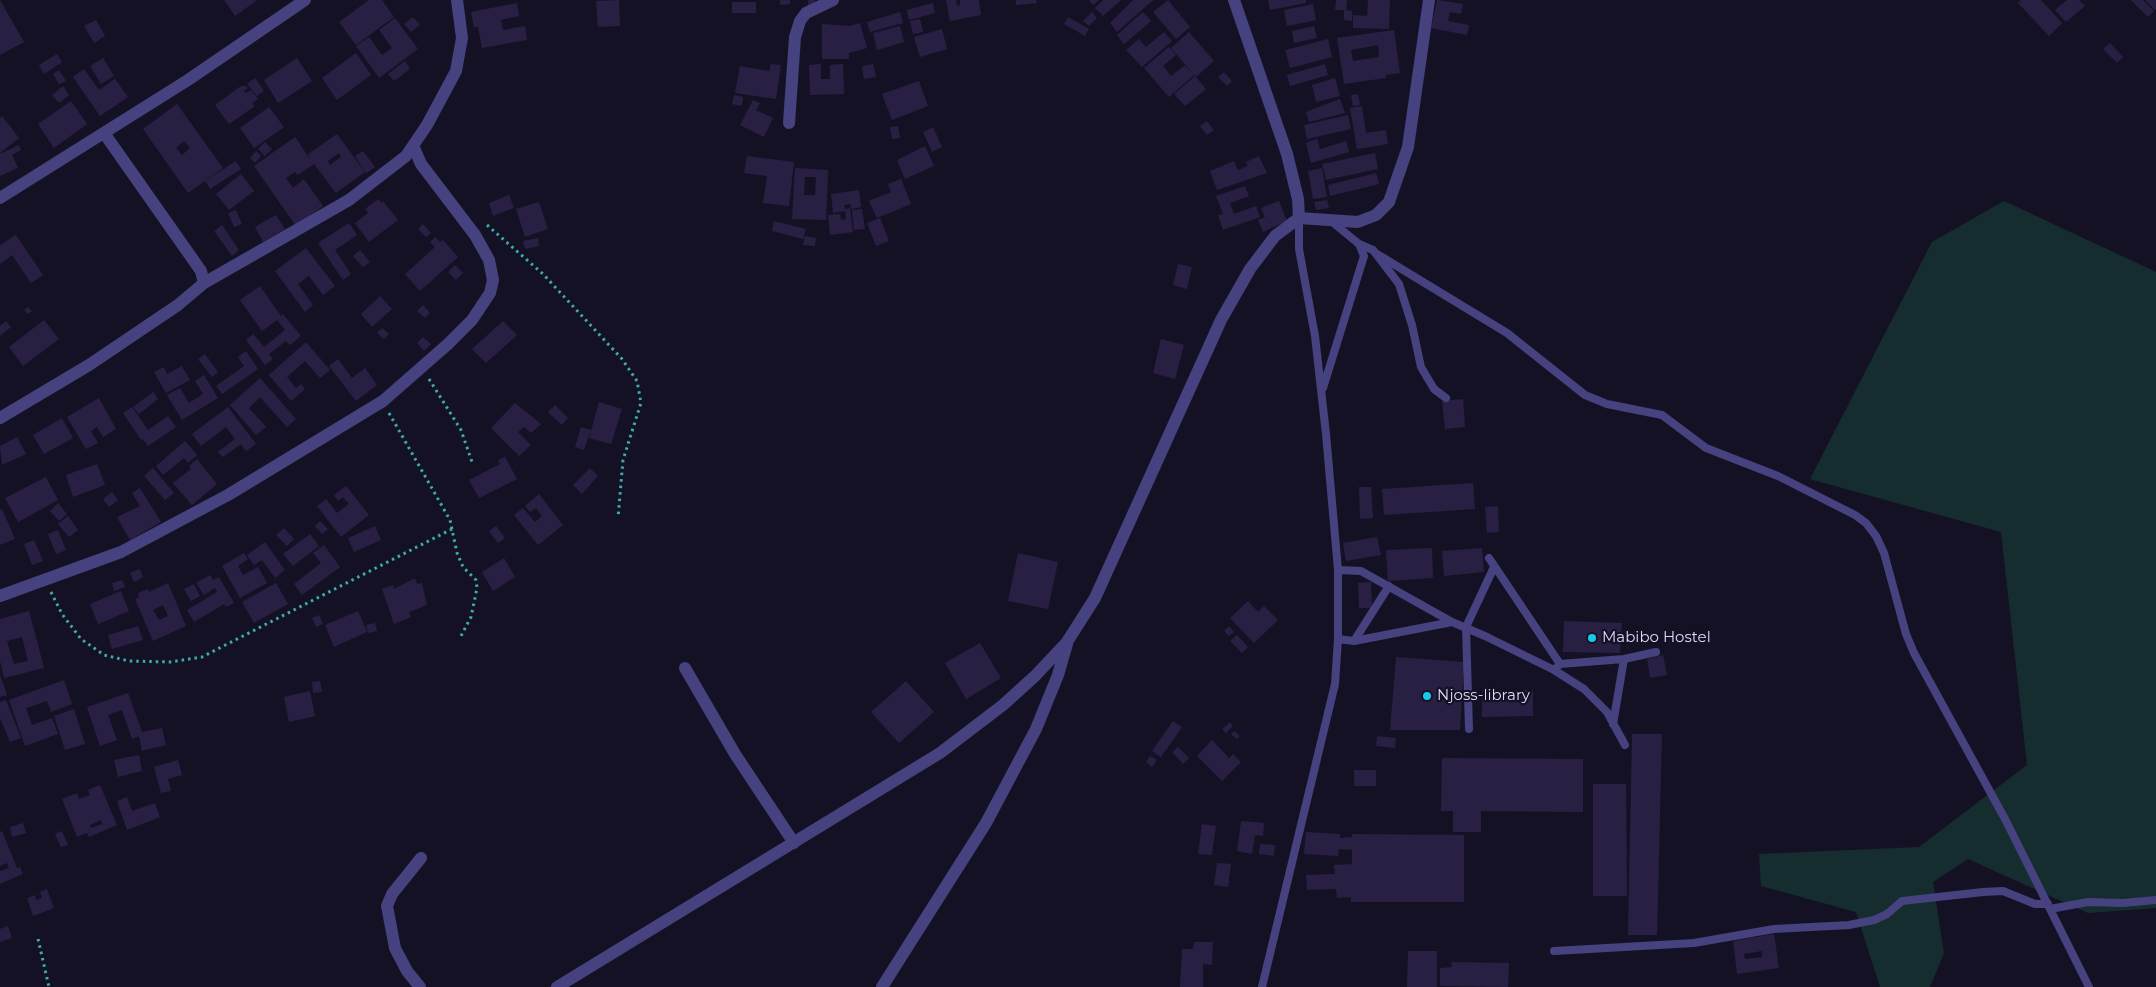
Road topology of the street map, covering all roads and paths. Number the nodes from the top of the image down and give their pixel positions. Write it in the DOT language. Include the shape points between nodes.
graph roads {
  1 [pos="305,0"];
  2 [pos="457,0"];
  3 [pos="833,0"];
  4 [pos="1234,0"];
  5 [pos="1428,0"];
  6 [pos="289,4"];
  7 [pos="789,123"];
  8 [pos="104,133"];
  9 [pos="414,148"];
  10 [pos="0,198"];
  11 [pos="461,216"];
  12 [pos="1299,218"];
  13 [pos="1329,220"];
  14 [pos="1359,244"];
  15 [pos="1376,254"];
  16 [pos="204,283"];
  17 [pos="422,367"];
  18 [pos="1322,392"];
  19 [pos="1446,398"];
  20 [pos="383,401"];
  21 [pos="0,418"];
  22 [pos="472,462"];
  23 [pos="618,518"];
  24 [pos="452,529"];
  25 [pos="1490,558"];
  26 [pos="1494,567"];
  27 [pos="1338,570"];
  28 [pos="45,581"];
  29 [pos="1388,586"];
  30 [pos="0,596"];
  31 [pos="1452,622"];
  32 [pos="1466,627"];
  33 [pos="461,636"];
  34 [pos="1338,639"];
  35 [pos="1354,641"];
  36 [pos="1067,642"];
  37 [pos="1656,652"];
  38 [pos="1624,659"];
  39 [pos="1560,664"];
  40 [pos="685,668"];
  41 [pos="1554,670"];
  42 [pos="1613,724"];
  43 [pos="1469,729"];
  44 [pos="1625,746"];
  45 [pos="794,844"];
  46 [pos="421,858"];
  47 [pos="2156,900"];
  48 [pos="2049,906"];
  49 [pos="38,938"];
  50 [pos="1554,951"];
  51 [pos="49,987"];
  52 [pos="420,987"];
  53 [pos="557,987"];
  54 [pos="882,987"];
  55 [pos="1262,987"];
  56 [pos="2089,987"];
  1 -- 6 [label="street"];
  2 -- 9 [label="street" via="462,38 456,71"];
  3 -- 7 [label="street" via="806,14 800,21 794,46"];
  4 -- 12 [label="street" via="1287,154 1298,199"];
  5 -- 13 [label="street" via="1408,147 1389,202 1376,215 1358,222"];
  6 -- 8 [label="street" via="188,80"];
  8 -- 10 [label="street"];
  8 -- 16 [label="street" via="201,271"];
  9 -- 11 [label="street" via="433,182"];
  9 -- 16 [label="street" via="349,200"];
  11 -- 17 [label="street" via="489,260 492,287 472,320"];
  11 -- 23 [label="path" via="483,222 543,274 622,359 637,381 641,403 623,460"];
  12 -- 13 [label="street"];
  12 -- 18 [label="lane" via="1299,250 1316,336"];
  12 -- 36 [label="street" via="1275,236 1237,288 1094,598"];
  13 -- 14 [label="lane"];
  14 -- 15 [label="lane"];
  14 -- 18 [label="lane" via="1364,252 1363,265"];
  15 -- 19 [label="lane" via="1399,284 1424,373"];
  15 -- 48 [label="lane" via="1507,333 1585,395 1607,404 1662,415 1706,448 1778,476 1866,523 1884,553 1914,652"];
  16 -- 21 [label="street" via="178,305 89,365"];
  17 -- 20 [label="street"];
  17 -- 22 [label="path" via="461,430"];
  18 -- 27 [label="lane"];
  20 -- 24 [label="path" via="437,494"];
  20 -- 28 [label="street" via="171,527 121,552"];
  24 -- 28 [label="path" via="237,641 202,657 170,662 129,661 104,655 81,639 62,614"];
  24 -- 33 [label="path" via="462,566 476,580 477,588 471,617"];
  25 -- 26 [label="lane"];
  26 -- 32 [label="lane"];
  26 -- 39 [label="lane"];
  27 -- 29 [label="lane" via="1361,571"];
  27 -- 34 [label="lane"];
  28 -- 30 [label="street"];
  29 -- 31 [label="lane"];
  29 -- 35 [label="lane"];
  31 -- 32 [label="lane"];
  31 -- 35 [label="lane"];
  32 -- 41 [label="lane"];
  32 -- 43 [label="lane"];
  34 -- 35 [label="lane"];
  34 -- 55 [label="lane" via="1335,684"];
  36 -- 45 [label="street" via="1035,676 973,729 886,788"];
  36 -- 54 [label="street" via="1033,737 986,823"];
  37 -- 38 [label="lane"];
  38 -- 39 [label="lane"];
  38 -- 42 [label="lane"];
  39 -- 41 [label="lane"];
  40 -- 45 [label="street" via="735,754"];
  41 -- 42 [label="lane" via="1584,689 1607,712"];
  42 -- 44 [label="lane"];
  45 -- 53 [label="street"];
  46 -- 52 [label="street" via="392,894 387,906 395,948"];
  47 -- 48 [label="lane"];
  48 -- 50 [label="lane" via="2003,891 1983,892 1902,901 1888,914 1849,925 1774,930 1694,943"];
  48 -- 56 [label="lane"];
  49 -- 51 [label="path"];
}
